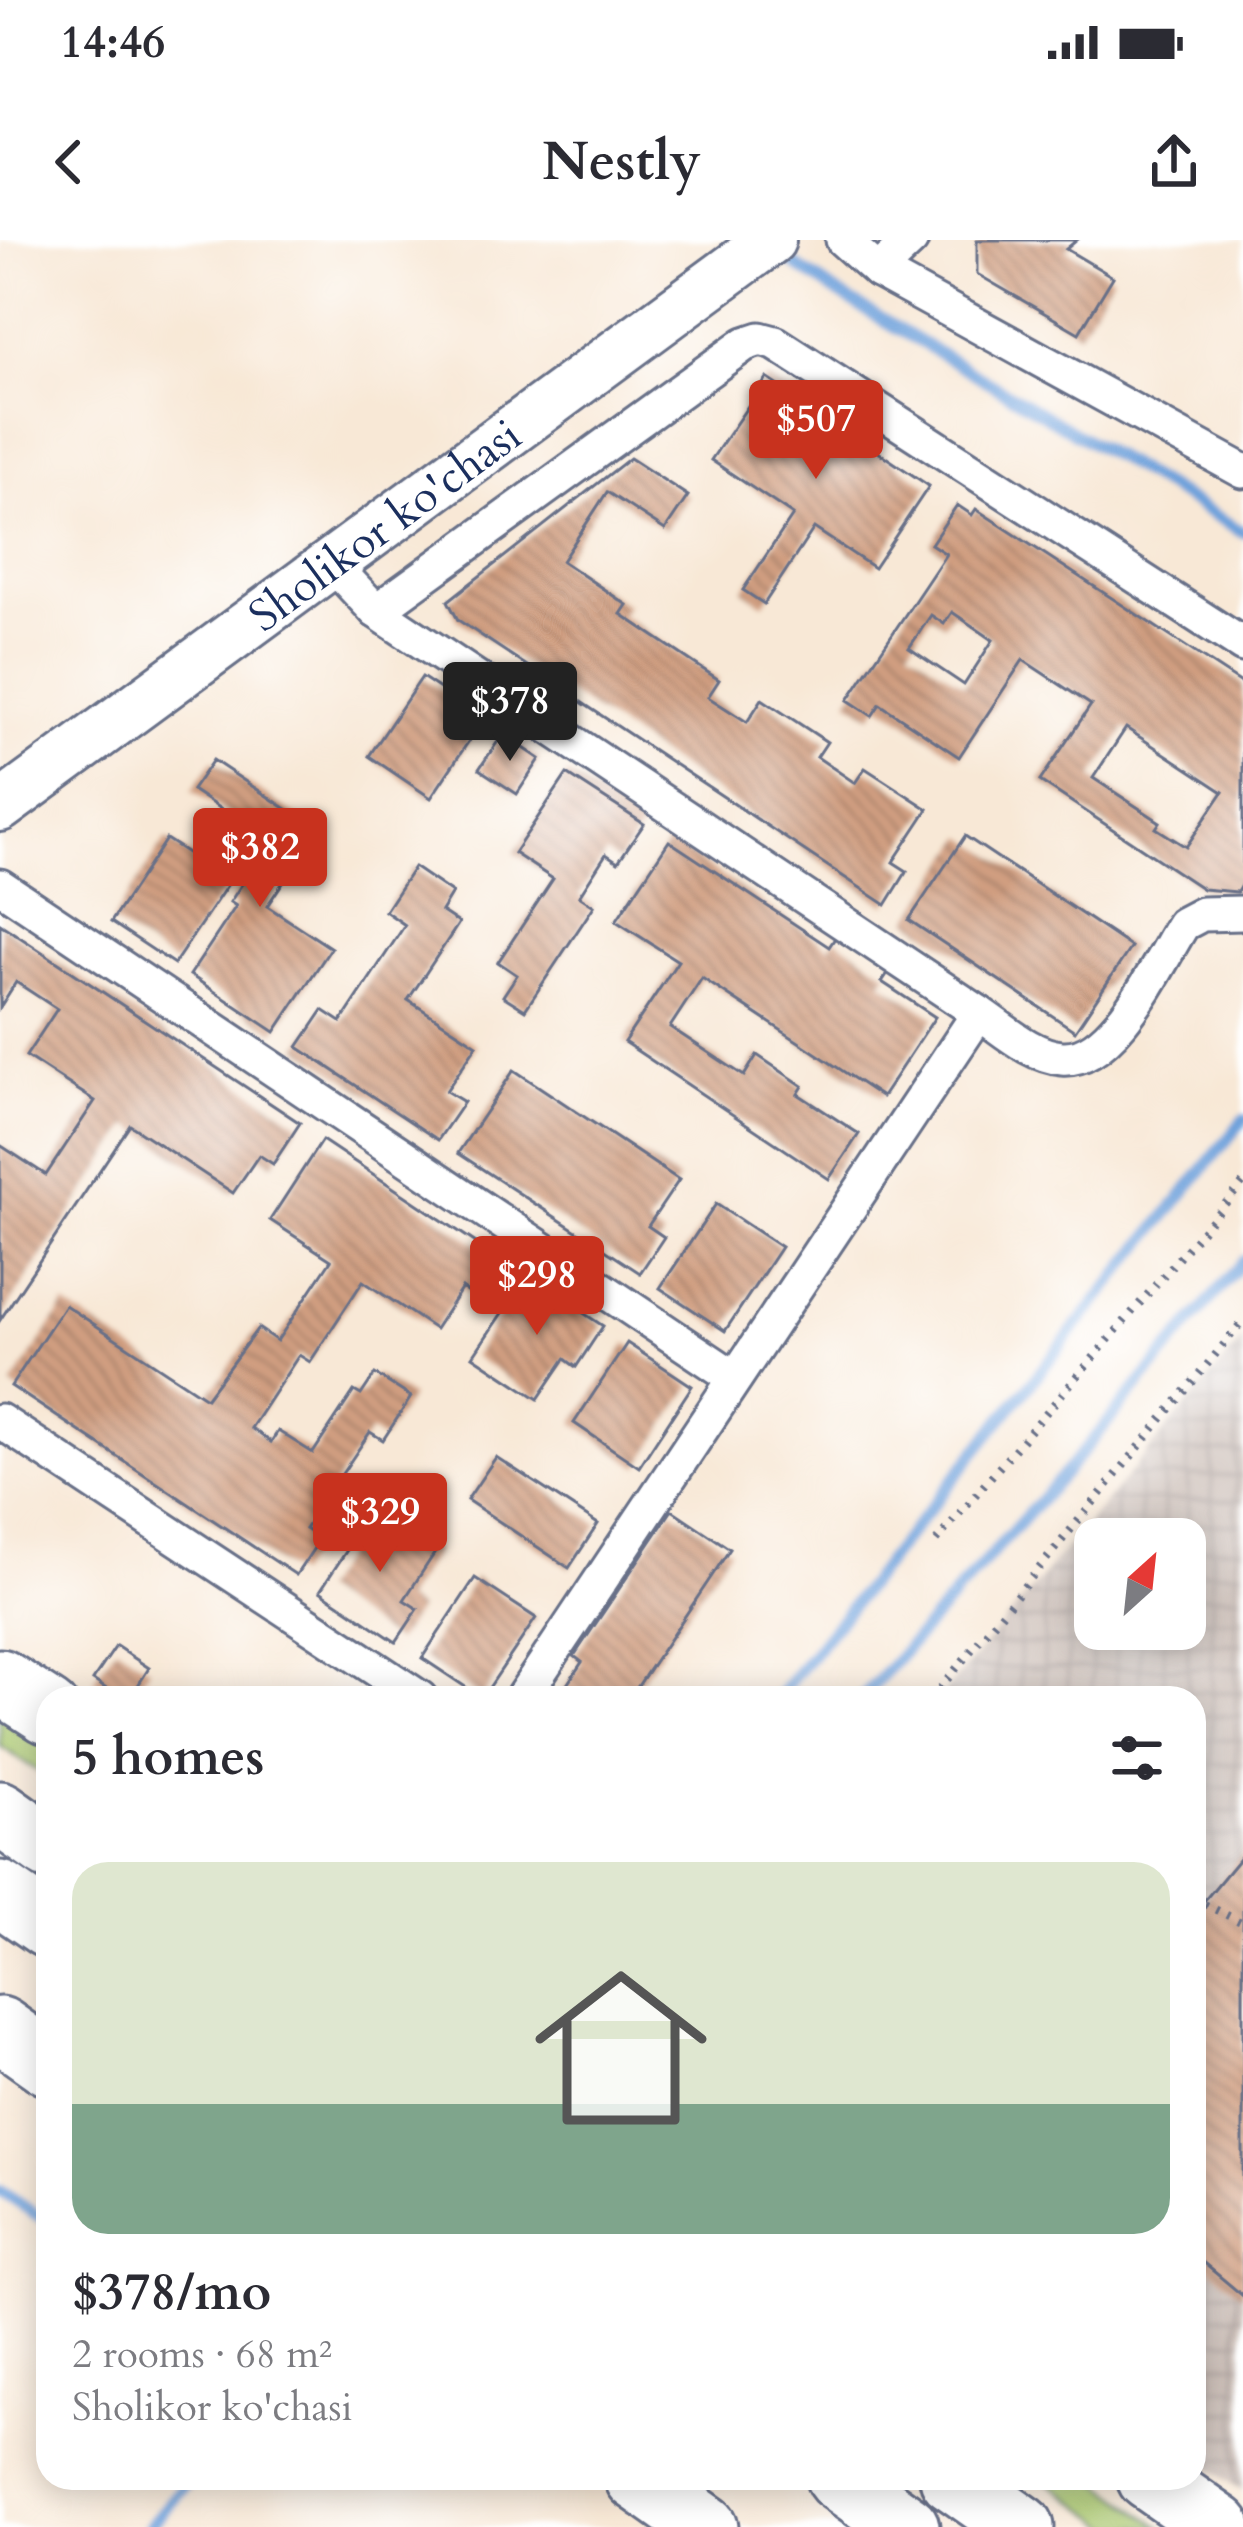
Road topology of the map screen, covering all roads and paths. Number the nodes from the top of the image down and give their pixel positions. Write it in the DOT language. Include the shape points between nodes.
graph roads {
  1 [pos="771,240"];
  2 [pos="843,240"];
  3 [pos="910,240"];
  4 [pos="878,271"];
  5 [pos="1243,471"];
  6 [pos="332,563"];
  7 [pos="376,611"];
  8 [pos="1243,645"];
  9 [pos="0,807"];
  10 [pos="0,886"];
  11 [pos="1243,913"];
  12 [pos="979,1013"];
  13 [pos="1243,1183"];
  14 [pos="1243,1321"];
  15 [pos="736,1378"];
  16 [pos="0,1421"];
  17 [pos="936,1541"];
  18 [pos="0,1681"];
  19 [pos="403,1686"];
  20 [pos="530,1686"];
  21 [pos="942,1686"];
  22 [pos="36,1704"];
  23 [pos="0,1813"];
  24 [pos="36,1838"];
  25 [pos="0,1893"];
  26 [pos="1206,1905"];
  27 [pos="36,1918"];
  28 [pos="1243,1923"];
  29 [pos="0,2000"];
  30 [pos="36,2014"];
  31 [pos="0,2029"];
  32 [pos="36,2054"];
  33 [pos="654,2490"];
  34 [pos="855,2490"];
  35 [pos="969,2490"];
  36 [pos="1166,2490"];
  37 [pos="706,2527"];
  38 [pos="908,2527"];
  39 [pos="1022,2527"];
  40 [pos="1219,2527"];
  1 -- 6 [label="street, Sholikor ko'chasi"];
  2 -- 4 [label="street"];
  3 -- 4 [label="street"];
  4 -- 5 [label="street"];
  6 -- 7 [label="street"];
  6 -- 9 [label="street, Sholikor ko'chasi"];
  7 -- 8 [label="street" via="760,340"];
  7 -- 12 [label="street"];
  10 -- 15 [label="street"];
  11 -- 12 [label="street" via="1202,914 1184,924 1112,1035 1086,1056 1034,1049"];
  12 -- 15 [label="street"];
  13 -- 17 [label="path"];
  14 -- 21 [label="path"];
  15 -- 20 [label="street"];
  16 -- 19 [label="street"];
  18 -- 22 [label="highway"];
  23 -- 24 [label="highway"];
  25 -- 27 [label="highway"];
  26 -- 28 [label="path"];
  29 -- 30 [label="highway"];
  31 -- 32 [label="highway"];
  33 -- 37 [label="highway"];
  34 -- 38 [label="highway"];
  35 -- 39 [label="highway"];
  36 -- 40 [label="highway"];
}
